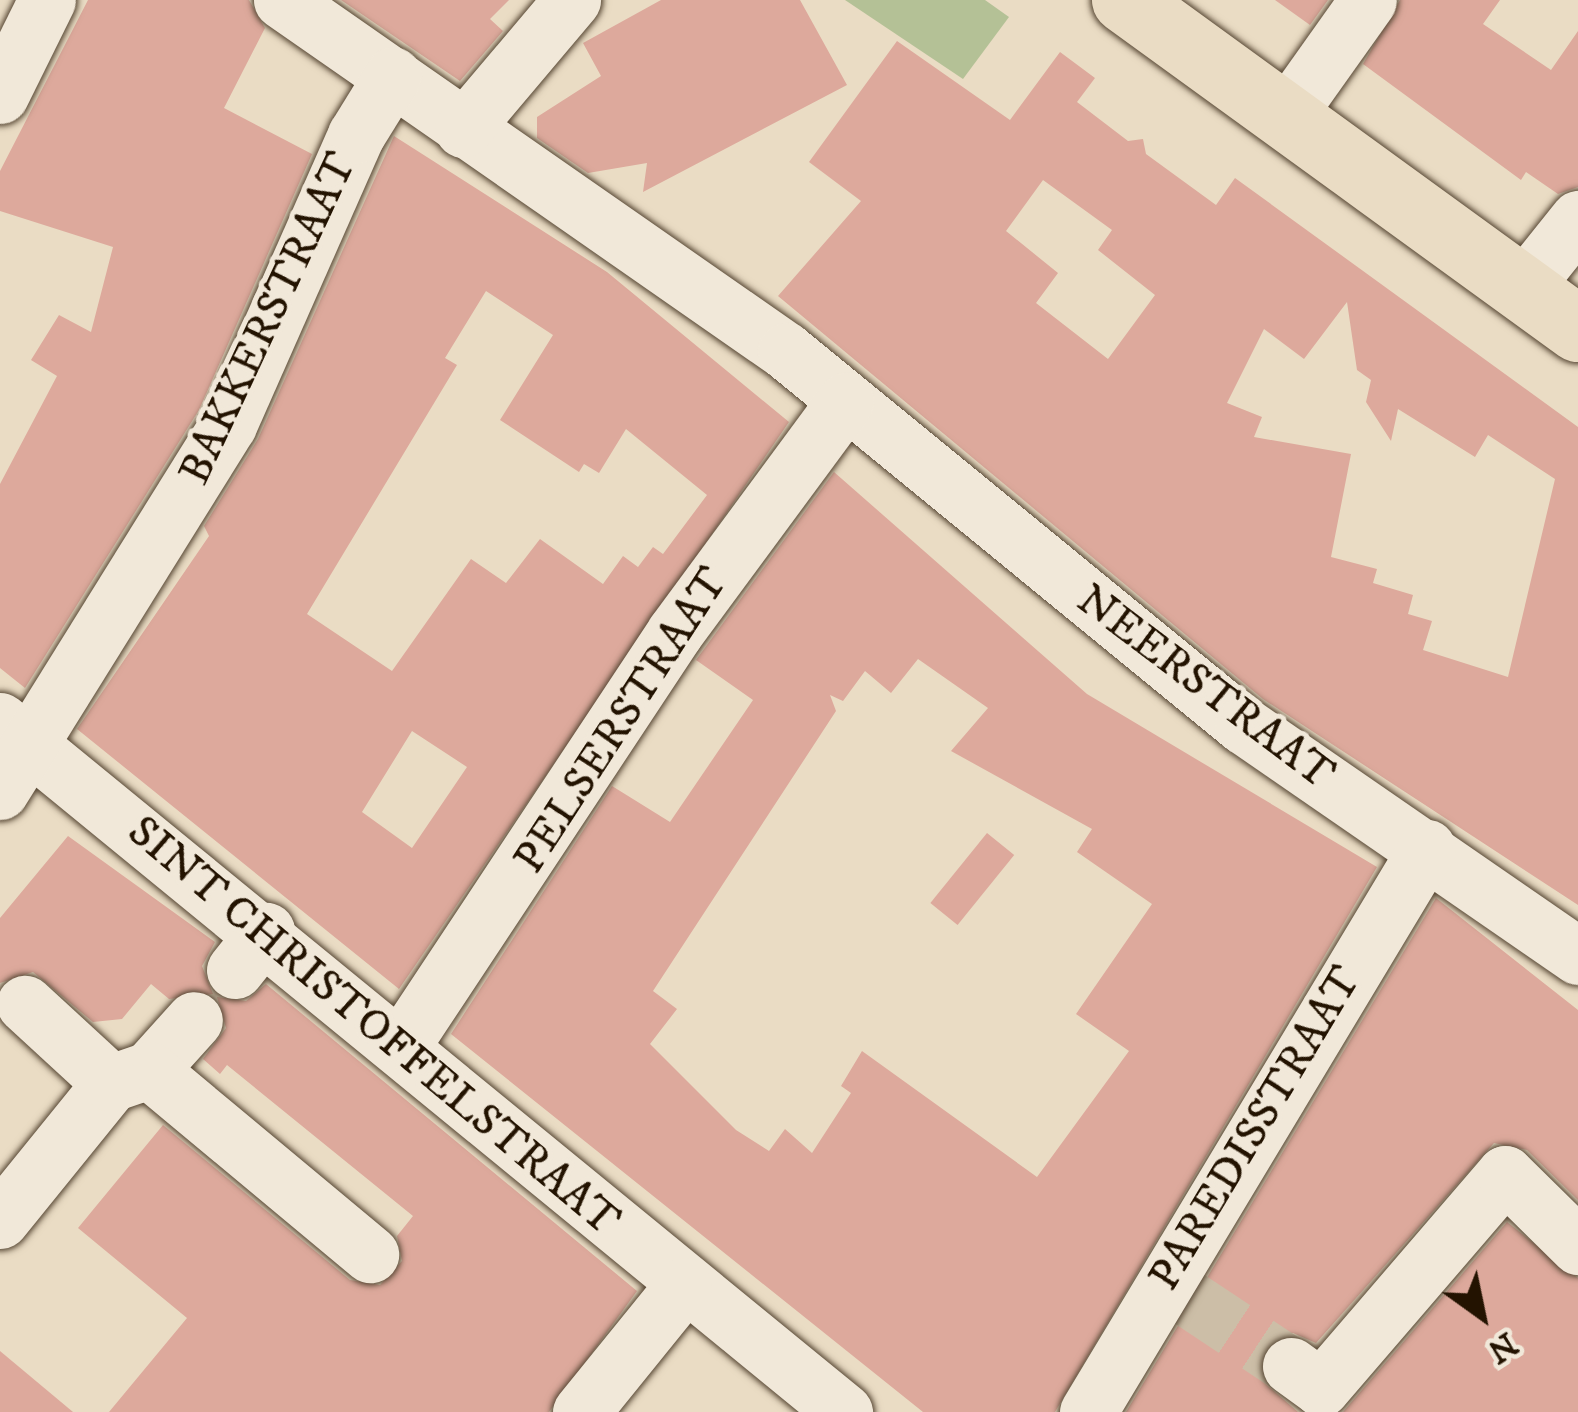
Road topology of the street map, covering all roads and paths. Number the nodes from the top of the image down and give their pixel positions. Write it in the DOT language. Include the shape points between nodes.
graph roads {
  1 [pos="47,0"];
  2 [pos="282,0"];
  3 [pos="572,0"];
  4 [pos="1125,0"];
  5 [pos="1368,0"];
  6 [pos="393,75"];
  7 [pos="0,95"];
  8 [pos="1286,117"];
  9 [pos="463,129"];
  10 [pos="1578,219"];
  11 [pos="1522,289"];
  12 [pos="1578,329"];
  13 [pos="845,401"];
  14 [pos="10,752"];
  15 [pos="1427,848"];
  16 [pos="1578,956"];
  17 [pos="25,1004"];
  18 [pos="194,1019"];
  19 [pos="403,1043"];
  20 [pos="130,1077"];
  21 [pos="0,1220"];
  22 [pos="1578,1246"];
  23 [pos="370,1254"];
  24 [pos="699,1299"];
  25 [pos="1291,1366"];
  26 [pos="581,1412"];
  27 [pos="632,1412"];
  28 [pos="844,1412"];
  29 [pos="1088,1412"];
  1 -- 7 [label="street"];
  2 -- 6 [label="street, NEERSTRAAT"];
  3 -- 9 [label="street"];
  4 -- 8 [label="main road"];
  5 -- 8 [label="street"];
  6 -- 9 [label="street, NEERSTRAAT"];
  6 -- 14 [label="street, BAKKERSTRAAT" via="356,135 228,425"];
  8 -- 11 [label="main road"];
  9 -- 13 [label="street, NEERSTRAAT"];
  10 -- 11 [label="street"];
  11 -- 12 [label="main road"];
  13 -- 15 [label="street, NEERSTRAAT" via="1243,725"];
  13 -- 19 [label="street, PELSERSTRAAT"];
  14 -- 19 [label="street, SINT CHRISTOFFELSTRAAT" via="265,952"];
  15 -- 16 [label="street, NEERSTRAAT"];
  15 -- 29 [label="street, PAREDISSTRAAT" via="1176,1290"];
  17 -- 20 [label="street"];
  18 -- 20 [label="street"];
  19 -- 24 [label="street, SINT CHRISTOFFELSTRAAT"];
  20 -- 21 [label="street"];
  20 -- 23 [label="street"];
  22 -- 25 [label="street" via="1505,1174 1321,1388"];
  24 -- 26 [label="street"];
  24 -- 27 [label="street"];
  24 -- 28 [label="street, SINT CHRISTOFFELSTRAAT"];
}
